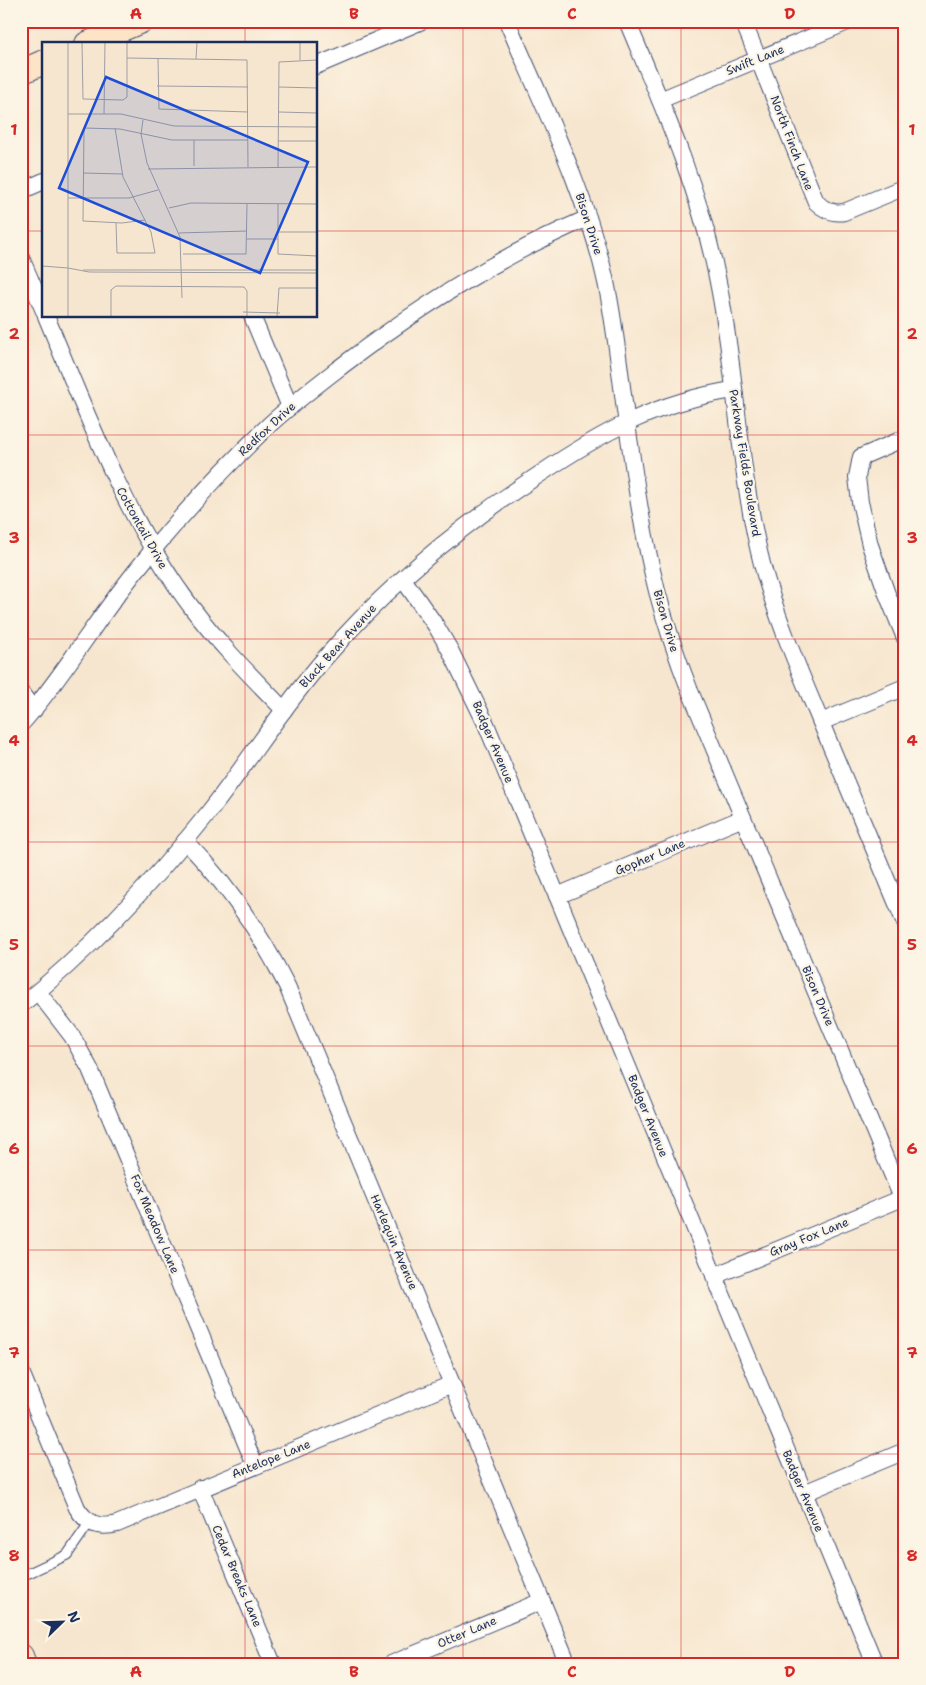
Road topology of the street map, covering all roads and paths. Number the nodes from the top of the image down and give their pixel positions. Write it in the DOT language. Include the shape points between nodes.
graph roads {
  1 [pos="141,21"];
  2 [pos="422,21"];
  3 [pos="507,21"];
  4 [pos="627,21"];
  5 [pos="743,21"];
  6 [pos="850,21"];
  7 [pos="92,42"];
  8 [pos="758,59"];
  9 [pos="42,63"];
  10 [pos="318,65"];
  11 [pos="21,72"];
  12 [pos="660,100"];
  13 [pos="42,183"];
  14 [pos="905,187"];
  15 [pos="21,191"];
  16 [pos="588,218"];
  17 [pos="21,258"];
  18 [pos="42,306"];
  19 [pos="47,318"];
  20 [pos="253,318"];
  21 [pos="734,390"];
  22 [pos="290,407"];
  23 [pos="626,422"];
  24 [pos="905,438"];
  25 [pos="153,550"];
  26 [pos="403,579"];
  27 [pos="905,638"];
  28 [pos="905,687"];
  29 [pos="21,693"];
  30 [pos="34,710"];
  31 [pos="284,710"];
  32 [pos="821,722"];
  33 [pos="21,724"];
  34 [pos="743,818"];
  35 [pos="185,841"];
  36 [pos="557,896"];
  37 [pos="905,923"];
  38 [pos="38,992"];
  39 [pos="21,1005"];
  40 [pos="904,1197"];
  41 [pos="714,1276"];
  42 [pos="21,1372"];
  43 [pos="452,1384"];
  44 [pos="905,1451"];
  45 [pos="255,1465"];
  46 [pos="200,1488"];
  47 [pos="804,1493"];
  48 [pos="90,1522"];
  49 [pos="29,1573"];
  50 [pos="542,1601"];
  51 [pos="21,1656"];
  52 [pos="24,1664"];
  53 [pos="273,1664"];
  54 [pos="391,1664"];
  55 [pos="568,1664"];
  56 [pos="875,1664"];
  1 -- 7 [label="main road"];
  2 -- 10 [label="street"];
  3 -- 16 [label="street, Bison Drive"];
  4 -- 12 [label="street, Parkway Fields Boulevard"];
  5 -- 8 [label="street, North Finch Lane"];
  6 -- 8 [label="street, Swift Lane"];
  8 -- 12 [label="street, Swift Lane"];
  8 -- 14 [label="street, North Finch Lane" via="813,195 821,207 832,212 844,212"];
  9 -- 11 [label="main road"];
  12 -- 21 [label="street, Parkway Fields Boulevard" via="685,161 705,223 718,280"];
  13 -- 15 [label="street"];
  16 -- 22 [label="street, Redfox Drive" via="510,255 437,299"];
  16 -- 23 [label="street, Bison Drive" via="611,308"];
  17 -- 18 [label="street"];
  19 -- 25 [label="street, Cottontail Drive" via="111,470"];
  20 -- 22 [label="street"];
  21 -- 23 [label="street, Black Bear Avenue" via="668,405"];
  21 -- 32 [label="street, Parkway Fields Boulevard" via="748,498 763,566 783,631"];
  22 -- 25 [label="street, Redfox Drive" via="227,467"];
  23 -- 26 [label="street, Black Bear Avenue" via="509,494"];
  23 -- 34 [label="street, Bison Drive" via="645,536 665,622"];
  24 -- 27 [label="street" via="861,457 857,478 870,545"];
  25 -- 30 [label="street, Redfox Drive"];
  25 -- 31 [label="street, Cottontail Drive" via="212,633"];
  26 -- 31 [label="street, Black Bear Avenue" via="327,656"];
  26 -- 36 [label="street, Badger Avenue" via="436,626 475,700"];
  28 -- 32 [label="street"];
  29 -- 30 [label="street"];
  30 -- 33 [label="street, Redfox Drive"];
  31 -- 35 [label="street, Black Bear Avenue"];
  32 -- 37 [label="street, Parkway Fields Boulevard"];
  34 -- 36 [label="street, Gopher Lane"];
  34 -- 40 [label="street, Bison Drive"];
  35 -- 38 [label="street, Black Bear Avenue" via="100,934"];
  35 -- 43 [label="street, Harlequin Avenue" via="236,900 280,971"];
  36 -- 41 [label="street, Badger Avenue"];
  38 -- 39 [label="street, Black Bear Avenue"];
  38 -- 45 [label="street, Fox Meadow Lane" via="72,1036 90,1069"];
  40 -- 41 [label="street, Gray Fox Lane"];
  41 -- 47 [label="street, Badger Avenue"];
  42 -- 48 [label="street" via="77,1508"];
  43 -- 45 [label="street, Antelope Lane"];
  43 -- 50 [label="street, Harlequin Avenue"];
  44 -- 47 [label="street"];
  45 -- 46 [label="street, Antelope Lane"];
  46 -- 48 [label="street, Antelope Lane" via="111,1526"];
  46 -- 53 [label="street, Cedar Breaks Lane"];
  47 -- 56 [label="street, Badger Avenue"];
  48 -- 49 [label="lane" via="68,1555"];
  50 -- 54 [label="street, Otter Lane"];
  50 -- 55 [label="street, Harlequin Avenue"];
  51 -- 52 [label="main road"];
}
